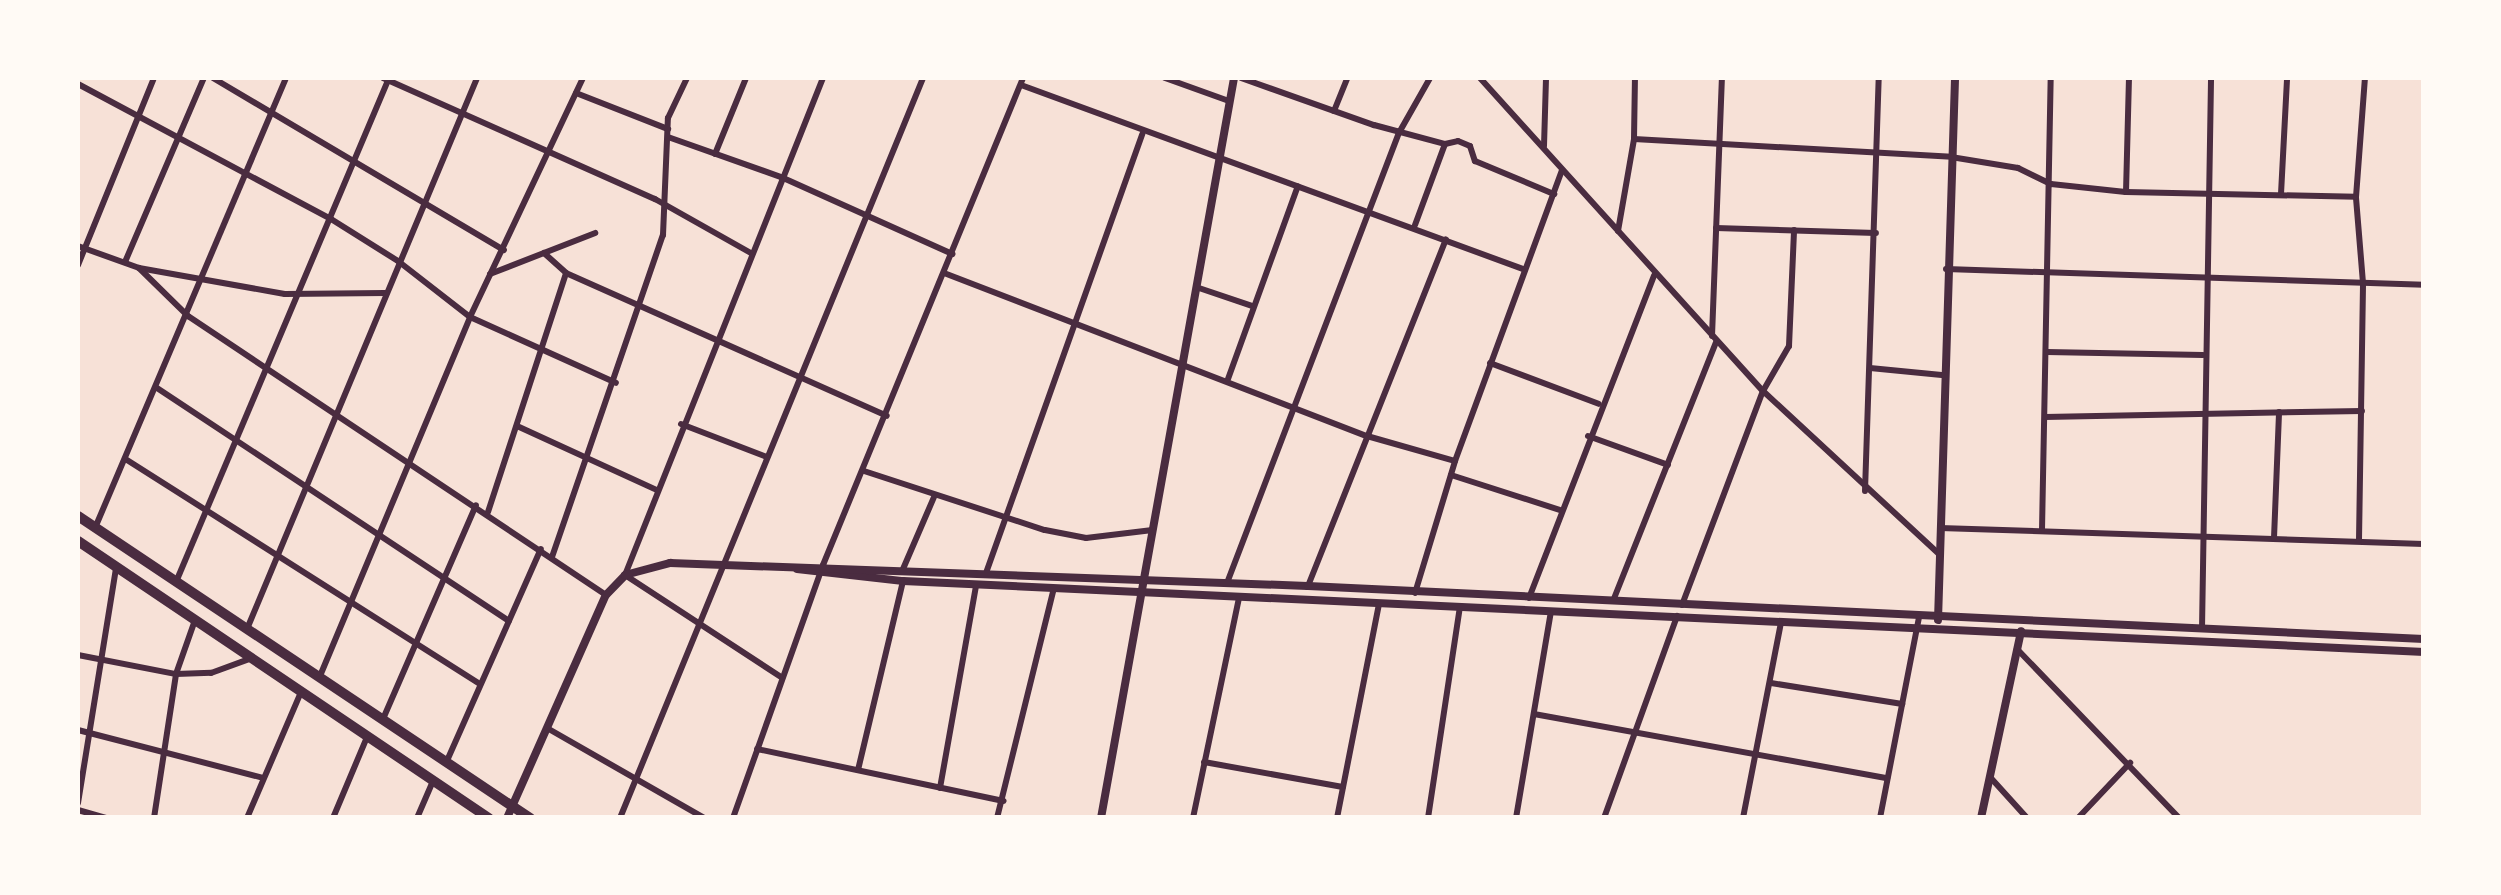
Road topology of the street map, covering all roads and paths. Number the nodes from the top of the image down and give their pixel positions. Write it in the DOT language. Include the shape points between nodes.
graph roads {
  1 [pos="154,78"];
  2 [pos="204,78"];
  3 [pos="213,78"];
  4 [pos="286,78"];
  5 [pos="387,78"];
  6 [pos="477,78"];
  7 [pos="583,78"];
  8 [pos="686,78"];
  9 [pos="746,78"];
  10 [pos="824,78"];
  11 [pos="922,78"];
  12 [pos="1165,78"];
  13 [pos="1238,78"];
  14 [pos="1347,78"];
  15 [pos="1430,78"];
  16 [pos="1480,78"];
  17 [pos="1546,78"];
  18 [pos="1635,78"];
  19 [pos="1722,78"];
  20 [pos="1879,78"];
  21 [pos="1956,78"];
  22 [pos="2051,78"];
  23 [pos="2129,78"];
  24 [pos="2211,78"];
  25 [pos="2287,78"];
  26 [pos="2364,78"];
  27 [pos="1022,81"];
  28 [pos="78,84"];
  29 [pos="576,93"];
  30 [pos="1229,102"];
  31 [pos="1334,111"];
  32 [pos="272,112"];
  33 [pos="463,112"];
  34 [pos="138,118"];
  35 [pos="1400,131"];
  36 [pos="668,133"];
  37 [pos="1142,134"];
  38 [pos="1634,139"];
  39 [pos="178,140"];
  40 [pos="1445,144"];
  41 [pos="1716,145"];
  42 [pos="1544,147"];
  43 [pos="1880,151"];
  44 [pos="550,153"];
  45 [pos="715,154"];
  46 [pos="1951,157"];
  47 [pos="356,158"];
  48 [pos="1218,161"];
  49 [pos="1562,169"];
  50 [pos="246,174"];
  51 [pos="781,177"];
  52 [pos="2051,184"];
  53 [pos="1298,186"];
  54 [pos="2126,192"];
  55 [pos="1554,194"];
  56 [pos="2281,194"];
  57 [pos="2207,195"];
  58 [pos="2356,197"];
  59 [pos="425,201"];
  60 [pos="666,206"];
  61 [pos="1374,210"];
  62 [pos="866,215"];
  63 [pos="331,219"];
  64 [pos="1415,225"];
  65 [pos="1716,228"];
  66 [pos="1794,230"];
  67 [pos="1618,232"];
  68 [pos="595,233"];
  69 [pos="1876,233"];
  70 [pos="1446,240"];
  71 [pos="81,247"];
  72 [pos="504,250"];
  73 [pos="544,253"];
  74 [pos="750,253"];
  75 [pos="952,254"];
  76 [pos="398,261"];
  77 [pos="126,262"];
  78 [pos="78,265"];
  79 [pos="140,268"];
  80 [pos="1523,269"];
  81 [pos="1946,269"];
  82 [pos="2050,272"];
  83 [pos="566,273"];
  84 [pos="489,274"];
  85 [pos="944,274"];
  86 [pos="1654,275"];
  87 [pos="205,278"];
  88 [pos="2205,278"];
  89 [pos="2363,283"];
  90 [pos="2424,285"];
  91 [pos="1196,287"];
  92 [pos="301,292"];
  93 [pos="385,292"];
  94 [pos="640,302"];
  95 [pos="1252,306"];
  96 [pos="188,316"];
  97 [pos="470,317"];
  98 [pos="1073,325"];
  99 [pos="716,339"];
  100 [pos="1714,340"];
  101 [pos="542,351"];
  102 [pos="2048,352"];
  103 [pos="2203,355"];
  104 [pos="1182,363"];
  105 [pos="1490,363"];
  106 [pos="264,368"];
  107 [pos="1870,368"];
  108 [pos="1942,375"];
  109 [pos="1228,379"];
  110 [pos="800,380"];
  111 [pos="616,383"];
  112 [pos="157,388"];
  113 [pos="1763,392"];
  114 [pos="1599,404"];
  115 [pos="1295,407"];
  116 [pos="2362,411"];
  117 [pos="2278,412"];
  118 [pos="2202,413"];
  119 [pos="336,414"];
  120 [pos="887,416"];
  121 [pos="2045,416"];
  122 [pos="681,424"];
  123 [pos="516,426"];
  124 [pos="236,436"];
  125 [pos="1368,436"];
  126 [pos="1588,436"];
  127 [pos="767,457"];
  128 [pos="128,460"];
  129 [pos="591,460"];
  130 [pos="411,461"];
  131 [pos="1456,461"];
  132 [pos="1668,464"];
  133 [pos="864,471"];
  134 [pos="1451,475"];
  135 [pos="307,486"];
  136 [pos="657,490"];
  137 [pos="1865,492"];
  138 [pos="934,496"];
  139 [pos="476,505"];
  140 [pos="205,510"];
  141 [pos="1560,510"];
  142 [pos="488,512"];
  143 [pos="78,516"];
  144 [pos="1004,519"];
  145 [pos="95,528"];
  146 [pos="1940,528"];
  147 [pos="1153,530"];
  148 [pos="2042,530"];
  149 [pos="2202,535"];
  150 [pos="378,538"];
  151 [pos="2274,538"];
  152 [pos="2358,540"];
  153 [pos="78,541"];
  154 [pos="2423,543"];
  155 [pos="541,549"];
  156 [pos="274,554"];
  157 [pos="1940,555"];
  158 [pos="552,557"];
  159 [pos="723,565"];
  160 [pos="116,567"];
  161 [pos="902,569"];
  162 [pos="822,570"];
  163 [pos="986,572"];
  164 [pos="625,575"];
  165 [pos="1145,579"];
  166 [pos="442,580"];
  167 [pos="903,581"];
  168 [pos="175,583"];
  169 [pos="1227,583"];
  170 [pos="976,585"];
  171 [pos="1308,586"];
  172 [pos="1054,588"];
  173 [pos="1143,592"];
  174 [pos="1415,594"];
  175 [pos="606,596"];
  176 [pos="1239,597"];
  177 [pos="1529,598"];
  178 [pos="1613,602"];
  179 [pos="352,603"];
  180 [pos="1379,604"];
  181 [pos="1682,606"];
  182 [pos="1460,607"];
  183 [pos="1551,612"];
  184 [pos="1677,616"];
  185 [pos="1919,618"];
  186 [pos="1938,618"];
  187 [pos="196,620"];
  188 [pos="509,621"];
  189 [pos="1780,622"];
  190 [pos="2022,622"];
  191 [pos="699,625"];
  192 [pos="1917,628"];
  193 [pos="247,629"];
  194 [pos="1937,629"];
  195 [pos="2202,629"];
  196 [pos="2020,632"];
  197 [pos="2424,639"];
  198 [pos="416,644"];
  199 [pos="2018,649"];
  200 [pos="2424,652"];
  201 [pos="78,655"];
  202 [pos="252,658"];
  203 [pos="100,659"];
  204 [pos="176,674"];
  205 [pos="781,677"];
  206 [pos="319,678"];
  207 [pos="480,683"];
  208 [pos="1771,683"];
  209 [pos="301,692"];
  210 [pos="1902,704"];
  211 [pos="1534,714"];
  212 [pos="382,721"];
  213 [pos="547,728"];
  214 [pos="1637,729"];
  215 [pos="78,730"];
  216 [pos="88,733"];
  217 [pos="367,737"];
  218 [pos="758,749"];
  219 [pos="163,751"];
  220 [pos="1757,756"];
  221 [pos="1204,762"];
  222 [pos="2130,763"];
  223 [pos="446,764"];
  224 [pos="858,770"];
  225 [pos="1990,777"];
  226 [pos="263,778"];
  227 [pos="635,778"];
  228 [pos="1887,778"];
  229 [pos="433,780"];
  230 [pos="1343,787"];
  231 [pos="940,788"];
  232 [pos="1004,801"];
  233 [pos="512,806"];
  234 [pos="78,807"];
  235 [pos="106,818"];
  236 [pos="154,818"];
  237 [pos="247,818"];
  238 [pos="333,818"];
  239 [pos="417,818"];
  240 [pos="489,818"];
  241 [pos="507,818"];
  242 [pos="530,818"];
  243 [pos="620,818"];
  244 [pos="704,818"];
  245 [pos="733,818"];
  246 [pos="997,818"];
  247 [pos="1101,818"];
  248 [pos="1193,818"];
  249 [pos="1337,818"];
  250 [pos="1428,818"];
  251 [pos="1516,818"];
  252 [pos="1604,818"];
  253 [pos="1743,818"];
  254 [pos="1880,818"];
  255 [pos="1981,818"];
  256 [pos="2027,818"];
  257 [pos="2078,818"];
  258 [pos="2179,818"];
  1 -- 34 [label="street"];
  2 -- 39 [label="street"];
  3 -- 32 [label="street"];
  4 -- 32 [label="street"];
  5 -- 33 [label="street"];
  5 -- 47 [label="street"];
  6 -- 33 [label="street"];
  7 -- 29 [label="street"];
  8 -- 36 [label="street"];
  9 -- 45 [label="street"];
  10 -- 51 [label="street"];
  11 -- 62 [label="street"];
  12 -- 30 [label="street"];
  13 -- 30 [label="street"];
  13 -- 31 [label="street"];
  14 -- 31 [label="street"];
  15 -- 35 [label="street"];
  16 -- 42 [label="street"];
  17 -- 42 [label="street"];
  18 -- 38 [label="street"];
  19 -- 41 [label="street"];
  20 -- 43 [label="street"];
  21 -- 46 [label="street"];
  22 -- 52 [label="street"];
  23 -- 54 [label="street"];
  24 -- 57 [label="street"];
  25 -- 56 [label="street"];
  26 -- 58 [label="street"];
  27 -- 37 [label="street"];
  27 -- 75 [label="street"];
  28 -- 34 [label="street"];
  29 -- 36 [label="street"];
  29 -- 44 [label="street"];
  30 -- 48 [label="street"];
  31 -- 35 [label="street"];
  32 -- 47 [label="street"];
  32 -- 50 [label="street"];
  33 -- 44 [label="street"];
  33 -- 59 [label="street"];
  34 -- 39 [label="street"];
  34 -- 71 [label="street"];
  35 -- 40 [label="street"];
  35 -- 61 [label="street"];
  36 -- 45 [label="street"];
  36 -- 60 [label="street"];
  37 -- 48 [label="street"];
  37 -- 98 [label="street"];
  38 -- 41 [label="street"];
  38 -- 67 [label="street"];
  39 -- 50 [label="street"];
  39 -- 77 [label="street"];
  40 -- 55 [label="street" via="1470,146 1475,161"];
  40 -- 64 [label="street"];
  41 -- 43 [label="street"];
  41 -- 65 [label="street"];
  42 -- 49 [label="street"];
  43 -- 46 [label="street"];
  43 -- 69 [label="street"];
  44 -- 60 [label="street"];
  44 -- 72 [label="street"];
  45 -- 51 [label="street"];
  46 -- 52 [label="street" via="2018,168"];
  46 -- 81 [label="street"];
  47 -- 59 [label="street"];
  47 -- 63 [label="street"];
  48 -- 53 [label="street"];
  48 -- 91 [label="street"];
  49 -- 55 [label="street"];
  49 -- 67 [label="street"];
  50 -- 63 [label="street"];
  50 -- 87 [label="street"];
  51 -- 62 [label="street"];
  51 -- 74 [label="street"];
  52 -- 54 [label="street"];
  52 -- 82 [label="street"];
  53 -- 61 [label="street"];
  53 -- 95 [label="street"];
  54 -- 57 [label="street"];
  55 -- 80 [label="street"];
  56 -- 57 [label="street"];
  56 -- 58 [label="street"];
  57 -- 88 [label="street"];
  58 -- 89 [label="street"];
  59 -- 72 [label="street"];
  59 -- 76 [label="street"];
  60 -- 74 [label="street"];
  60 -- 94 [label="street"];
  61 -- 64 [label="street"];
  61 -- 115 [label="street"];
  62 -- 75 [label="street"];
  62 -- 110 [label="street"];
  63 -- 76 [label="street"];
  63 -- 92 [label="street"];
  64 -- 70 [label="street"];
  65 -- 66 [label="street"];
  65 -- 100 [label="street"];
  66 -- 69 [label="street"];
  66 -- 113 [label="street" via="1792,332"];
  67 -- 86 [label="street"];
  68 -- 73 [label="street"];
  69 -- 107 [label="street"];
  70 -- 80 [label="street"];
  70 -- 125 [label="street"];
  71 -- 77 [label="street"];
  71 -- 78 [label="street"];
  72 -- 84 [label="street"];
  73 -- 83 [label="street"];
  73 -- 84 [label="street"];
  74 -- 99 [label="street"];
  75 -- 85 [label="street"];
  76 -- 93 [label="street"];
  76 -- 97 [label="street"];
  77 -- 79 [label="street"];
  79 -- 87 [label="street"];
  79 -- 96 [label="street"];
  80 -- 105 [label="street"];
  81 -- 82 [label="street"];
  81 -- 108 [label="street"];
  82 -- 88 [label="street"];
  82 -- 102 [label="street"];
  83 -- 94 [label="street"];
  83 -- 101 [label="street"];
  84 -- 97 [label="street"];
  85 -- 98 [label="street"];
  85 -- 120 [label="street"];
  86 -- 100 [label="street"];
  86 -- 114 [label="street"];
  87 -- 92 [label="street"];
  87 -- 96 [label="street"];
  88 -- 89 [label="street"];
  88 -- 103 [label="street"];
  89 -- 90 [label="street"];
  89 -- 116 [label="street"];
  91 -- 95 [label="street"];
  91 -- 104 [label="street"];
  92 -- 93 [label="street"];
  92 -- 106 [label="street"];
  93 -- 119 [label="street"];
  94 -- 99 [label="street"];
  94 -- 111 [label="street"];
  95 -- 109 [label="street"];
  96 -- 106 [label="street"];
  96 -- 112 [label="street"];
  97 -- 101 [label="street"];
  97 -- 130 [label="street"];
  98 -- 104 [label="street"];
  98 -- 144 [label="street"];
  99 -- 110 [label="street"];
  99 -- 122 [label="street"];
  100 -- 113 [label="street"];
  100 -- 132 [label="street"];
  101 -- 111 [label="street"];
  101 -- 123 [label="street"];
  102 -- 103 [label="street"];
  102 -- 121 [label="street"];
  103 -- 118 [label="street"];
  104 -- 109 [label="street"];
  104 -- 147 [label="street"];
  105 -- 114 [label="street"];
  105 -- 131 [label="street"];
  106 -- 119 [label="street"];
  106 -- 124 [label="street"];
  107 -- 108 [label="street"];
  107 -- 137 [label="street"];
  108 -- 146 [label="street"];
  109 -- 115 [label="street"];
  110 -- 120 [label="street"];
  110 -- 127 [label="street"];
  111 -- 129 [label="street"];
  112 -- 124 [label="street"];
  112 -- 128 [label="street"];
  113 -- 137 [label="street"];
  113 -- 181 [label="street"];
  114 -- 126 [label="street"];
  115 -- 125 [label="street"];
  115 -- 169 [label="street"];
  116 -- 117 [label="street"];
  116 -- 152 [label="street"];
  117 -- 118 [label="street"];
  117 -- 151 [label="street"];
  118 -- 121 [label="street"];
  118 -- 149 [label="street"];
  119 -- 130 [label="street"];
  119 -- 135 [label="street"];
  120 -- 133 [label="street"];
  121 -- 148 [label="street"];
  122 -- 127 [label="street"];
  122 -- 136 [label="street"];
  123 -- 129 [label="street"];
  123 -- 142 [label="street"];
  124 -- 135 [label="street"];
  124 -- 140 [label="street"];
  125 -- 131 [label="street"];
  125 -- 171 [label="street"];
  126 -- 132 [label="street"];
  126 -- 141 [label="street"];
  127 -- 159 [label="street"];
  128 -- 140 [label="street"];
  128 -- 145 [label="street"];
  129 -- 136 [label="street"];
  129 -- 158 [label="street"];
  130 -- 139 [label="street"];
  130 -- 150 [label="street"];
  131 -- 134 [label="street"];
  132 -- 178 [label="street"];
  133 -- 138 [label="street"];
  133 -- 162 [label="street"];
  134 -- 141 [label="street"];
  134 -- 174 [label="street"];
  135 -- 150 [label="street"];
  135 -- 156 [label="street"];
  136 -- 164 [label="street"];
  137 -- 157 [label="street"];
  138 -- 144 [label="street"];
  138 -- 161 [label="street"];
  139 -- 142 [label="street"];
  139 -- 166 [label="street"];
  140 -- 156 [label="street"];
  140 -- 168 [label="street"];
  141 -- 177 [label="street"];
  142 -- 155 [label="street"];
  143 -- 145 [label="main road"];
  144 -- 147 [label="street" via="1086,538"];
  144 -- 163 [label="street"];
  145 -- 168 [label="main road"];
  146 -- 148 [label="street"];
  146 -- 157 [label="street"];
  147 -- 165 [label="street"];
  148 -- 149 [label="street"];
  149 -- 151 [label="street"];
  149 -- 195 [label="street"];
  150 -- 166 [label="street"];
  150 -- 179 [label="street"];
  151 -- 152 [label="street"];
  152 -- 154 [label="street"];
  153 -- 160 [label="main road"];
  155 -- 158 [label="street"];
  155 -- 188 [label="street"];
  156 -- 179 [label="street"];
  156 -- 193 [label="street"];
  157 -- 186 [label="street"];
  158 -- 175 [label="street"];
  159 -- 162 [label="street"];
  159 -- 164 [label="street" via="670,564"];
  159 -- 191 [label="street"];
  160 -- 187 [label="main road"];
  160 -- 203 [label="street"];
  161 -- 162 [label="street"];
  161 -- 163 [label="street"];
  162 -- 167 [label="street"];
  162 -- 205 [label="street"];
  163 -- 165 [label="street"];
  164 -- 175 [label="street"];
  164 -- 191 [label="street"];
  165 -- 169 [label="street"];
  165 -- 173 [label="street"];
  166 -- 188 [label="street"];
  166 -- 198 [label="street"];
  167 -- 170 [label="street"];
  167 -- 224 [label="street"];
  168 -- 193 [label="main road"];
  169 -- 171 [label="street"];
  170 -- 172 [label="street"];
  170 -- 231 [label="street"];
  171 -- 174 [label="street"];
  172 -- 173 [label="street"];
  172 -- 232 [label="street"];
  173 -- 176 [label="street"];
  173 -- 247 [label="street"];
  174 -- 177 [label="street"];
  175 -- 213 [label="street"];
  176 -- 180 [label="street"];
  176 -- 221 [label="street"];
  177 -- 178 [label="street"];
  178 -- 181 [label="street"];
  179 -- 198 [label="street"];
  179 -- 206 [label="street"];
  180 -- 182 [label="street"];
  180 -- 230 [label="street"];
  181 -- 185 [label="street"];
  182 -- 183 [label="street"];
  182 -- 250 [label="street"];
  183 -- 184 [label="street"];
  183 -- 211 [label="street"];
  184 -- 189 [label="street"];
  184 -- 214 [label="street"];
  185 -- 186 [label="street"];
  185 -- 192 [label="street"];
  186 -- 190 [label="street"];
  186 -- 194 [label="street"];
  187 -- 202 [label="main road"];
  187 -- 204 [label="street"];
  188 -- 207 [label="street"];
  189 -- 192 [label="street"];
  189 -- 208 [label="street"];
  190 -- 195 [label="street"];
  190 -- 196 [label="street"];
  191 -- 205 [label="street"];
  191 -- 227 [label="street"];
  192 -- 194 [label="street"];
  192 -- 210 [label="street"];
  193 -- 206 [label="main road"];
  194 -- 196 [label="street"];
  195 -- 197 [label="street"];
  196 -- 199 [label="street"];
  196 -- 200 [label="street"];
  198 -- 207 [label="street"];
  198 -- 212 [label="street"];
  199 -- 222 [label="street"];
  199 -- 225 [label="street"];
  201 -- 203 [label="street"];
  202 -- 204 [label="street" via="211,672"];
  202 -- 209 [label="main road"];
  203 -- 204 [label="street"];
  203 -- 216 [label="street"];
  204 -- 219 [label="street"];
  205 -- 218 [label="street"];
  206 -- 212 [label="main road"];
  207 -- 223 [label="street"];
  208 -- 210 [label="street"];
  208 -- 220 [label="street"];
  209 -- 217 [label="main road"];
  209 -- 226 [label="street"];
  210 -- 228 [label="street"];
  211 -- 214 [label="street"];
  211 -- 251 [label="street"];
  212 -- 223 [label="main road"];
  213 -- 227 [label="street"];
  213 -- 233 [label="street"];
  214 -- 220 [label="street"];
  214 -- 252 [label="street"];
  215 -- 216 [label="street"];
  216 -- 219 [label="street"];
  216 -- 234 [label="street"];
  217 -- 229 [label="main road"];
  217 -- 238 [label="street"];
  218 -- 224 [label="street"];
  218 -- 245 [label="street"];
  219 -- 226 [label="street"];
  219 -- 236 [label="street"];
  220 -- 228 [label="street"];
  220 -- 253 [label="street"];
  221 -- 230 [label="street"];
  221 -- 248 [label="street"];
  222 -- 257 [label="street"];
  222 -- 258 [label="street"];
  223 -- 233 [label="main road"];
  224 -- 231 [label="street"];
  225 -- 255 [label="street"];
  225 -- 256 [label="street"];
  226 -- 237 [label="street"];
  227 -- 243 [label="street"];
  227 -- 244 [label="street"];
  228 -- 254 [label="street"];
  229 -- 239 [label="street"];
  229 -- 240 [label="main road"];
  230 -- 249 [label="street"];
  231 -- 232 [label="street"];
  232 -- 246 [label="street"];
  233 -- 241 [label="street"];
  233 -- 242 [label="main road"];
  234 -- 235 [label="street"];
}
